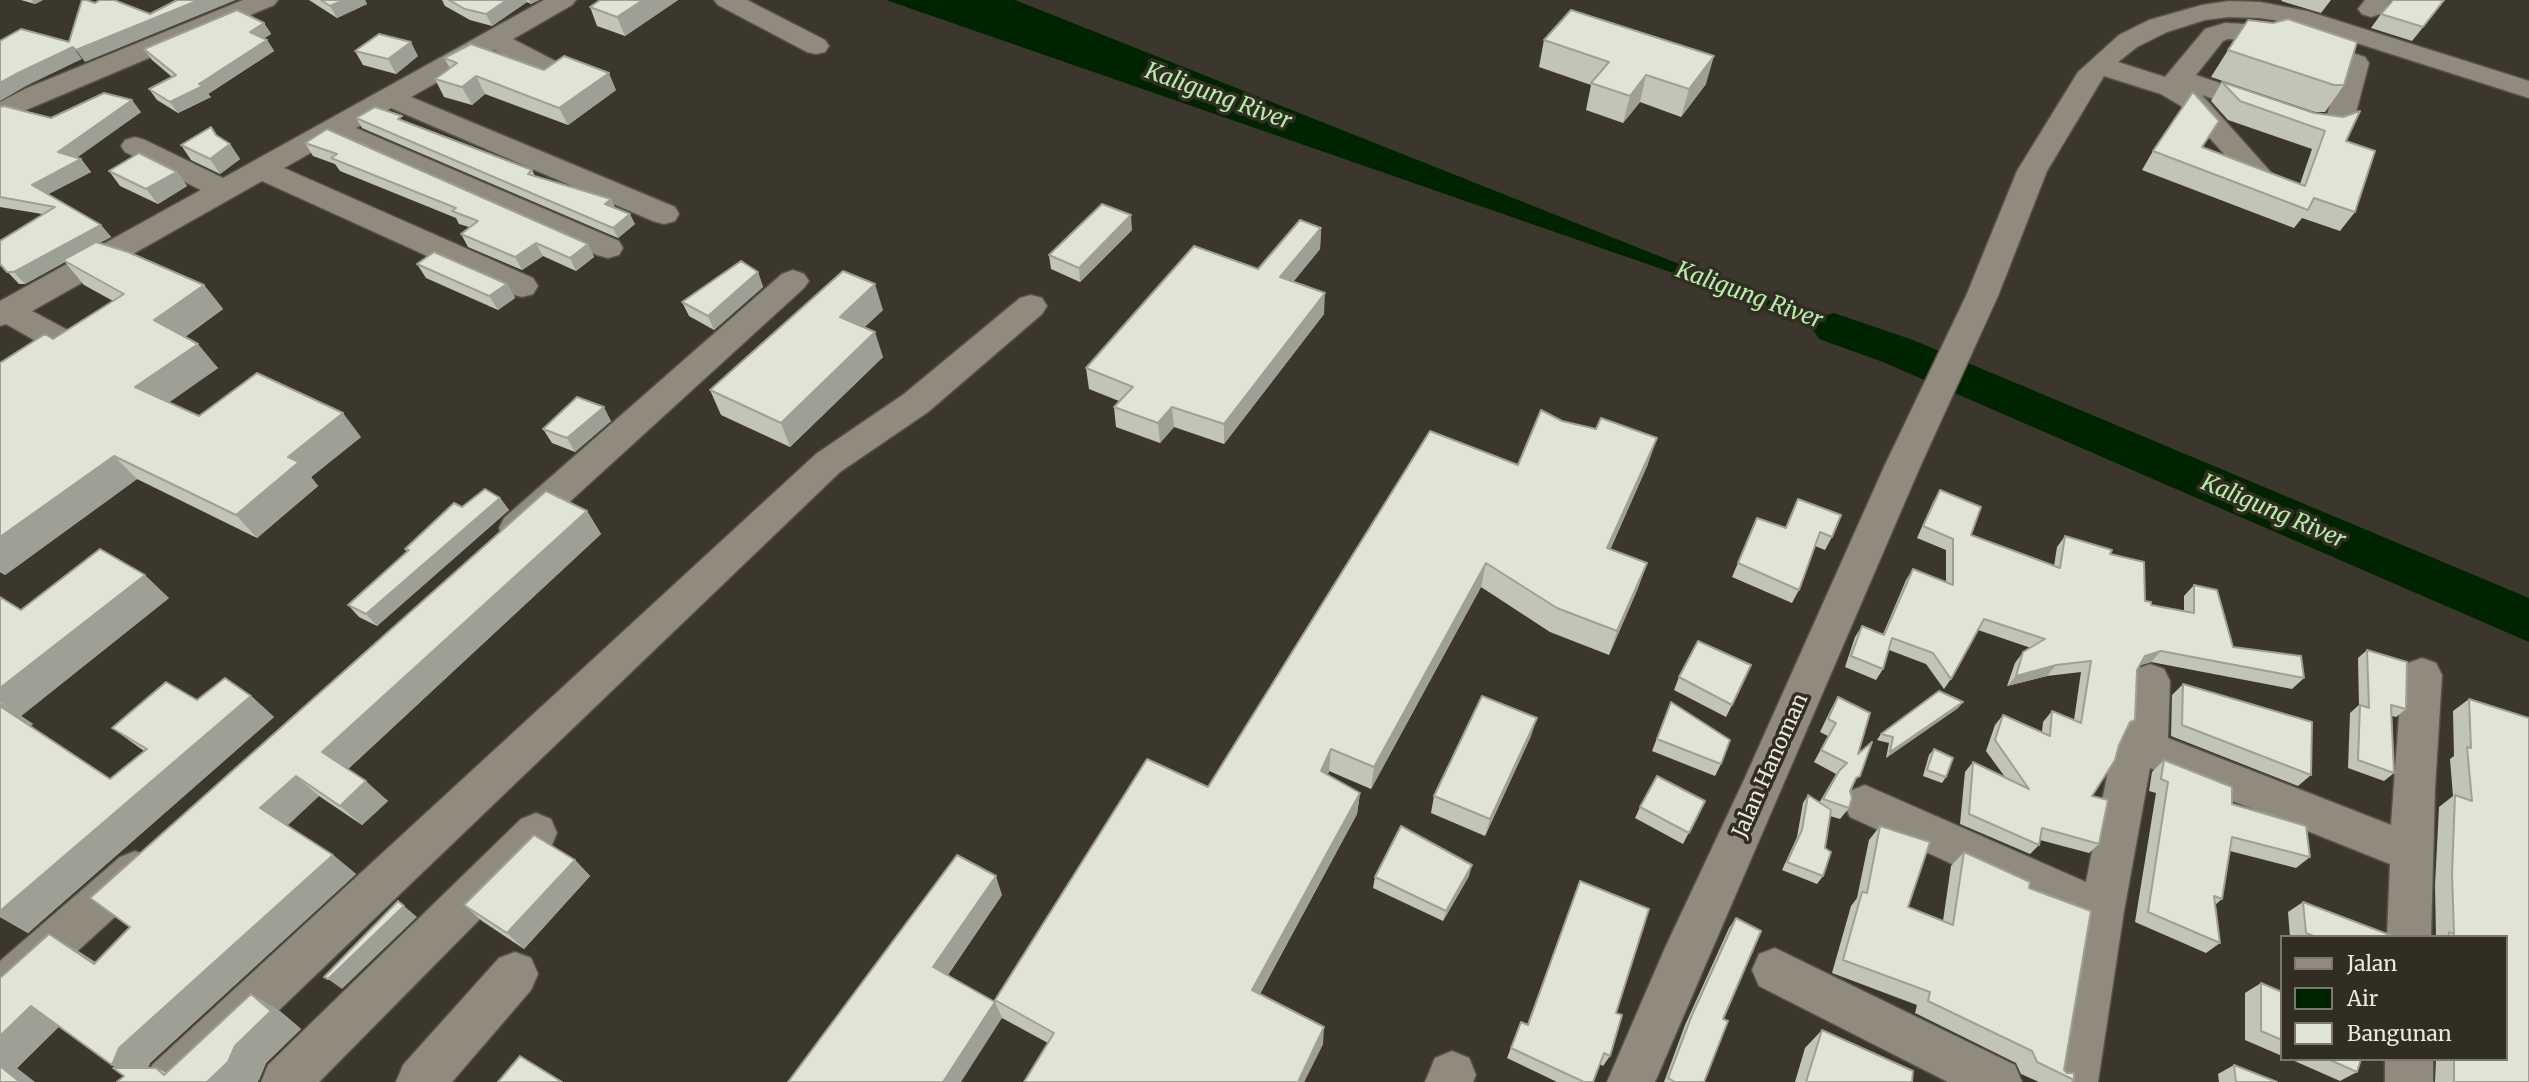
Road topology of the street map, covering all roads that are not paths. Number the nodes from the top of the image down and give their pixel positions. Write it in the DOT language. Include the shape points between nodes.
graph roads {
  1 [pos="265,0"];
  2 [pos="563,0"];
  3 [pos="727,0"];
  4 [pos="494,39"];
  5 [pos="816,46"];
  6 [pos="2362,50"];
  7 [pos="2099,65"];
  8 [pos="552,71"];
  9 [pos="2175,83"];
  10 [pos="2529,90"];
  11 [pos="388,97"];
  12 [pos="0,113"];
  13 [pos="333,128"];
  14 [pos="135,146"];
  15 [pos="261,169"];
  16 [pos="2261,178"];
  17 [pos="224,190"];
  18 [pos="664,214"];
  19 [pos="608,248"];
  20 [pos="793,281"];
  21 [pos="522,286"];
  22 [pos="1031,306"];
  23 [pos="4,313"];
  24 [pos="67,344"];
  25 [pos="494,549"];
  26 [pos="2422,675"];
  27 [pos="2150,681"];
  28 [pos="2147,748"];
  29 [pos="1865,804"];
  30 [pos="536,833"];
  31 [pos="164,844"];
  32 [pos="2412,853"];
  33 [pos="2102,911"];
  34 [pos="2409,935"];
  35 [pos="1775,970"];
  36 [pos="515,974"];
  37 [pos="0,992"];
  38 [pos="2409,1061"];
  39 [pos="169,1082"];
  40 [pos="285,1082"];
  41 [pos="420,1082"];
  42 [pos="1631,1082"];
  43 [pos="1998,1082"];
  44 [pos="2074,1082"];
  45 [pos="2409,1082"];
  1 -- 12 [label="street"];
  2 -- 4 [label="street"];
  3 -- 5 [label="street"];
  4 -- 8 [label="street"];
  4 -- 11 [label="street"];
  6 -- 7 [label="street, Jalan Hanoman" via="2298,16 2229,9 2158,26 2128,41"];
  6 -- 9 [label="street" via="2266,33 2225,31 2214,36"];
  6 -- 9 [label="street" via="2340,120 2330,125"];
  6 -- 10 [label="street"];
  7 -- 9 [label="street"];
  7 -- 42 [label="street, Jalan Hanoman" via="2032,171 1972,318"];
  9 -- 16 [label="street"];
  11 -- 13 [label="street"];
  11 -- 18 [label="street"];
  13 -- 15 [label="street"];
  13 -- 19 [label="street"];
  14 -- 17 [label="street"];
  15 -- 17 [label="street"];
  15 -- 21 [label="street"];
  17 -- 23 [label="street"];
  20 -- 25 [label="street"];
  22 -- 39 [label="street" via="916,402 828,463"];
  23 -- 24 [label="street"];
  26 -- 32 [label="street"];
  27 -- 28 [label="street"];
  28 -- 32 [label="street"];
  28 -- 33 [label="street" via="2137,747 2132,756"];
  29 -- 33 [label="street"];
  30 -- 40 [label="street"];
  31 -- 37 [label="street"];
  32 -- 34 [label="street"];
  33 -- 44 [label="street"];
  35 -- 43 [label="street"];
  36 -- 41 [label="street"];
  38 -- 45 [label="street"];
}
